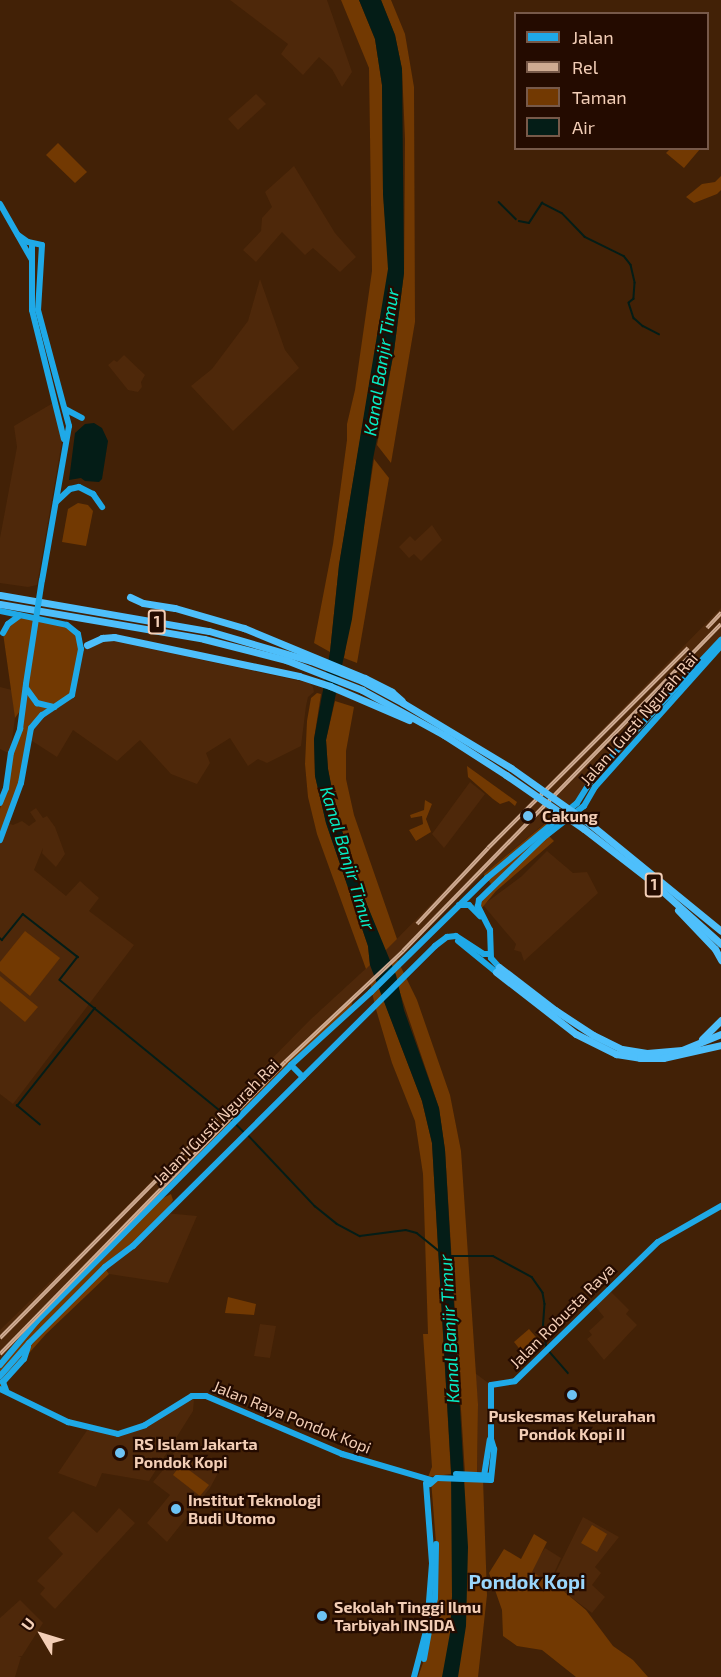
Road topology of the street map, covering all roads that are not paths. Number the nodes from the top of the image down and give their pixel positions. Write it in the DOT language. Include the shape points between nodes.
graph roads {
  1 [pos="0,204"];
  2 [pos="18,236"];
  3 [pos="32,244"];
  4 [pos="32,260"];
  5 [pos="37,321"];
  6 [pos="57,393"];
  7 [pos="64,408"];
  8 [pos="82,418"];
  9 [pos="64,443"];
  10 [pos="56,502"];
  11 [pos="102,507"];
  12 [pos="0,595"];
  13 [pos="130,597"];
  14 [pos="0,604"];
  15 [pos="0,611"];
  16 [pos="19,616"];
  17 [pos="3,633"];
  18 [pos="721,640"];
  19 [pos="87,645"];
  20 [pos="721,646"];
  21 [pos="311,662"];
  22 [pos="26,686"];
  23 [pos="403,703"];
  24 [pos="55,707"];
  25 [pos="424,724"];
  26 [pos="0,803"];
  27 [pos="587,826"];
  28 [pos="0,840"];
  29 [pos="651,881"];
  30 [pos="459,905"];
  31 [pos="721,931"];
  32 [pos="444,940"];
  33 [pos="491,942"];
  34 [pos="721,944"];
  35 [pos="490,954"];
  36 [pos="721,960"];
  37 [pos="497,970"];
  38 [pos="721,1020"];
  39 [pos="721,1036"];
  40 [pos="721,1045"];
  41 [pos="693,1046"];
  42 [pos="678,1056"];
  43 [pos="291,1065"];
  44 [pos="303,1077"];
  45 [pos="721,1206"];
  46 [pos="29,1343"];
  47 [pos="0,1365"];
  48 [pos="0,1376"];
  49 [pos="0,1389"];
  50 [pos="8,1393"];
  51 [pos="429,1481"];
  52 [pos="416,1677"];
  1 -- 2 [label="main road"];
  2 -- 3 [label="main road"];
  2 -- 4 [label="main road"];
  3 -- 4 [label="main road"];
  3 -- 5 [label="main road" via="42,245"];
  4 -- 5 [label="main road" via="32,305"];
  5 -- 6 [label="main road"];
  6 -- 7 [label="main road"];
  6 -- 9 [label="main road"];
  7 -- 8 [label="main road"];
  7 -- 9 [label="main road" via="69,426"];
  9 -- 10 [label="main road"];
  10 -- 11 [label="main road" via="70,489 79,488 93,494"];
  10 -- 22 [label="main road, bridge"];
  12 -- 21 [label="highway, 1" via="209,631"];
  13 -- 21 [label="highway" via="234,624"];
  14 -- 21 [label="highway, 1"];
  15 -- 16 [label="main road"];
  16 -- 17 [label="main road"];
  16 -- 24 [label="main road" via="67,625 80,639 73,693"];
  18 -- 30 [label="main road, Jalan I Gusti Ngurah Rai" via="596,773 577,803 515,852"];
  19 -- 25 [label="highway" via="114,637 312,680"];
  20 -- 33 [label="main road, Jalan I Gusti Ngurah Rai" via="595,787 584,806 545,836 479,900"];
  21 -- 23 [label="highway, 1" via="362,681"];
  21 -- 23 [label="highway" via="353,673 392,692"];
  21 -- 25 [label="highway, 1"];
  22 -- 24 [label="main road" via="36,702"];
  22 -- 26 [label="main road" via="20,729 10,753"];
  23 -- 27 [label="highway, 1, bridge" via="511,768"];
  24 -- 28 [label="main road" via="31,728 20,789"];
  25 -- 27 [label="highway, 1, bridge"];
  27 -- 29 [label="highway, 1"];
  27 -- 31 [label="highway, 1" via="677,892"];
  29 -- 34 [label="highway, 1"];
  29 -- 36 [label="highway"];
  30 -- 33 [label="main road, Jalan I Gusti Ngurah Rai" via="469,905 477,912"];
  30 -- 43 [label="main road, Jalan I Gusti Ngurah Rai"];
  32 -- 35 [label="main road" via="458,936 482,954"];
  32 -- 37 [label="main road" via="457,940"];
  32 -- 44 [label="main road, Jalan I Gusti Ngurah Rai"];
  33 -- 35 [label="main road, Jalan I Gusti Ngurah Rai"];
  35 -- 37 [label="main road"];
  37 -- 41 [label="highway" via="600,1039 622,1049 662,1053"];
  37 -- 42 [label="highway" via="591,1043 629,1057"];
  38 -- 41 [label="highway"];
  39 -- 41 [label="highway"];
  39 -- 42 [label="highway"];
  40 -- 42 [label="highway"];
  43 -- 44 [label="main road"];
  43 -- 47 [label="main road, Jalan I Gusti Ngurah Rai" via="89,1267"];
  44 -- 46 [label="main road, Jalan I Gusti Ngurah Rai"];
  45 -- 51 [label="main road, Jalan Robusta Raya" via="658,1242 513,1382 489,1386 491,1439 484,1477 440,1476"];
  46 -- 48 [label="main road, Jalan I Gusti Ngurah Rai"];
  46 -- 50 [label="main road" via="24,1359 3,1382"];
  49 -- 50 [label="main road, Jalan Raya Pondok Kopi"];
  50 -- 51 [label="main road, Jalan Raya Pondok Kopi" via="68,1422 118,1434 145,1425 192,1396 206,1396 342,1454"];
  51 -- 52 [label="main road" via="434,1575 429,1628"];
}
